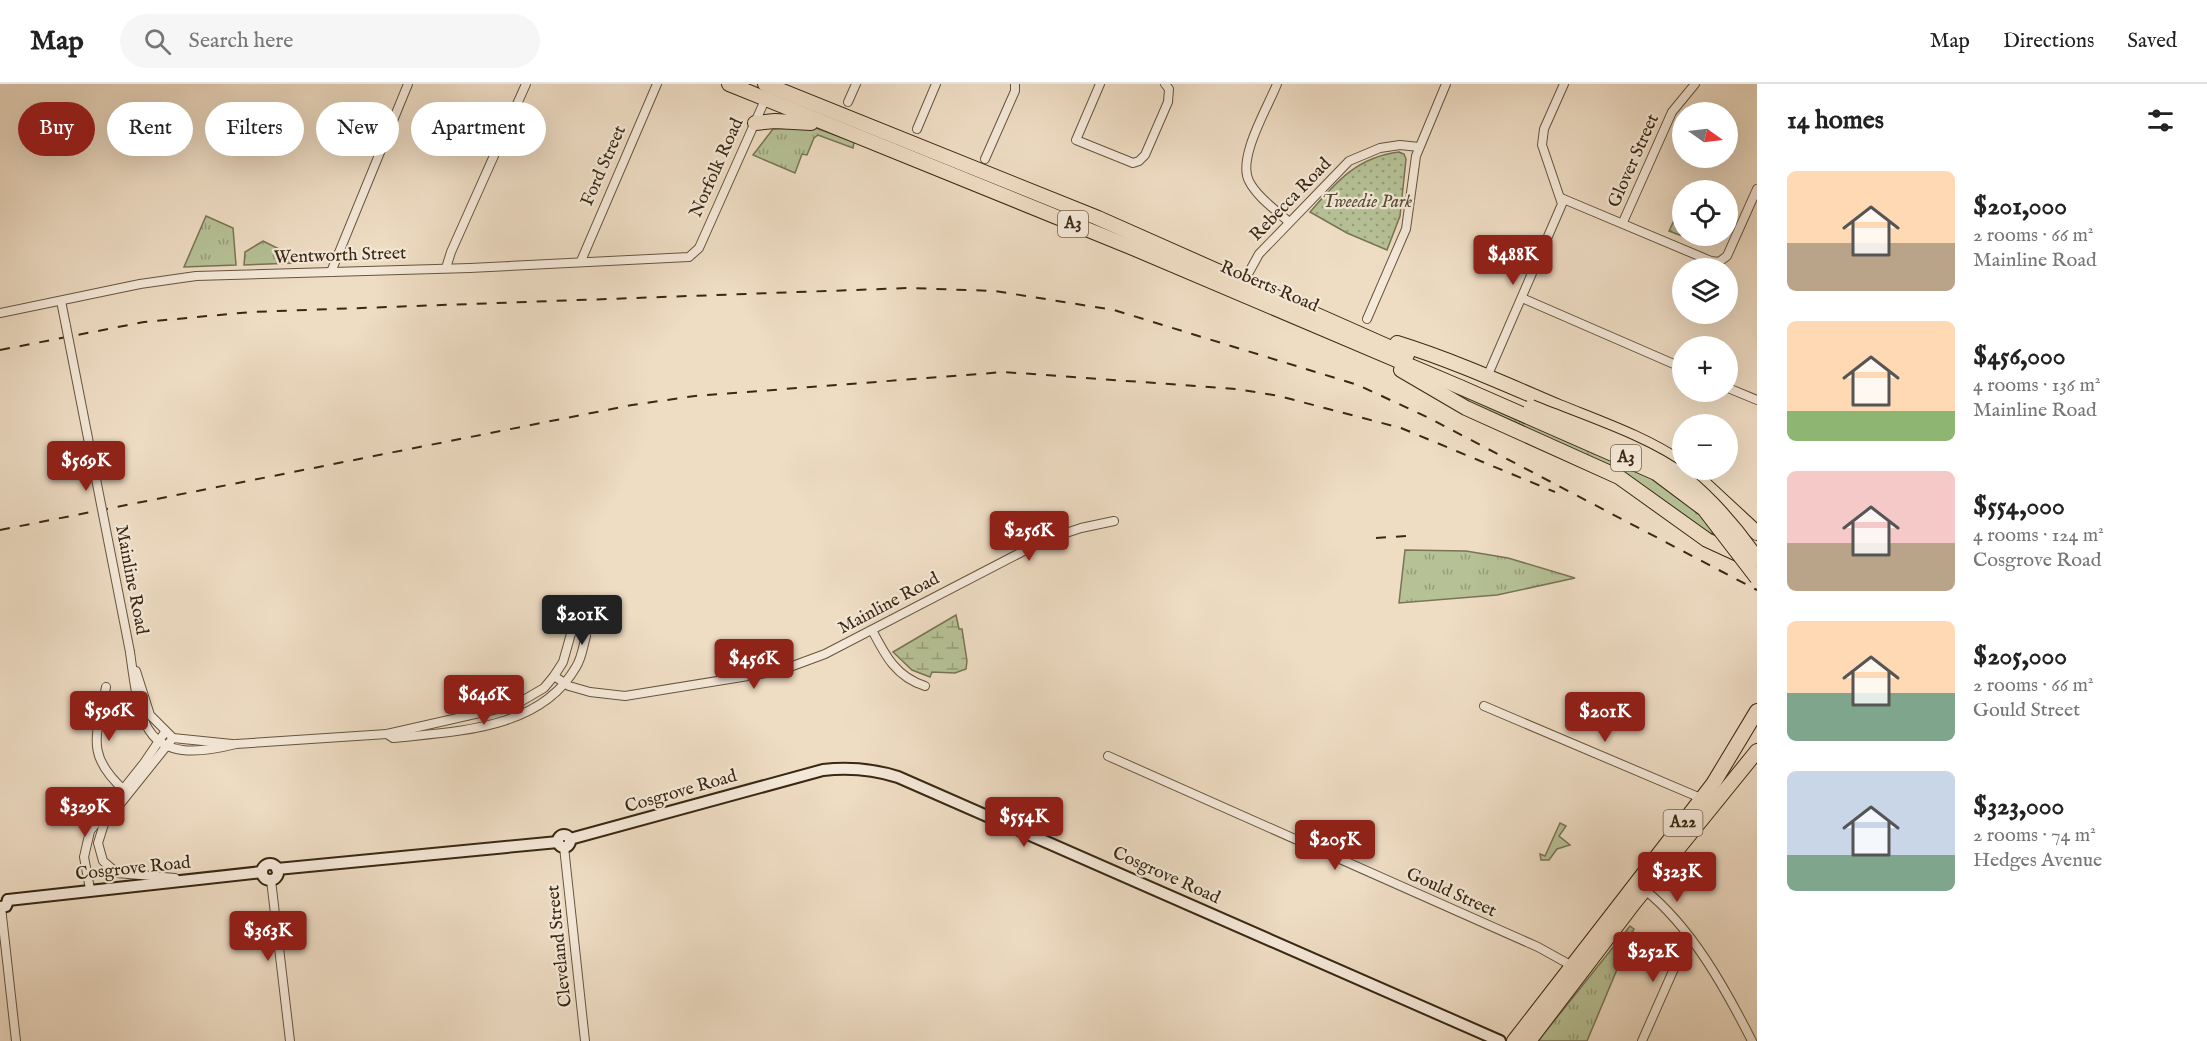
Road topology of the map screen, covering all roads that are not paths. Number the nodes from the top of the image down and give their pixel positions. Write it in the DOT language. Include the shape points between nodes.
graph roads {
  1 [pos="408,84"];
  2 [pos="526,84"];
  3 [pos="657,84"];
  4 [pos="729,84"];
  5 [pos="856,84"];
  6 [pos="936,84"];
  7 [pos="1015,84"];
  8 [pos="1100,84"];
  9 [pos="1168,84"];
  10 [pos="1277,84"];
  11 [pos="1446,84"];
  12 [pos="1564,84"];
  13 [pos="1695,84"];
  14 [pos="769,85"];
  15 [pos="765,100"];
  16 [pos="848,102"];
  17 [pos="754,123"];
  18 [pos="822,124"];
  19 [pos="917,129"];
  20 [pos="1419,147"];
  21 [pos="984,159"];
  22 [pos="1757,189"];
  23 [pos="1561,198"];
  24 [pos="1289,222"];
  25 [pos="1623,222"];
  26 [pos="684,257"];
  27 [pos="581,261"];
  28 [pos="446,268"];
  29 [pos="331,272"];
  30 [pos="1241,288"];
  31 [pos="1522,298"];
  32 [pos="60,301"];
  33 [pos="0,313"];
  34 [pos="1367,319"];
  35 [pos="1359,340"];
  36 [pos="1672,363"];
  37 [pos="1487,377"];
  38 [pos="1461,383"];
  39 [pos="1738,392"];
  40 [pos="1757,400"];
  41 [pos="1672,458"];
  42 [pos="1700,480"];
  43 [pos="1735,512"];
  44 [pos="1114,521"];
  45 [pos="1694,532"];
  46 [pos="1757,533"];
  47 [pos="1757,561"];
  48 [pos="1757,578"];
  49 [pos="574,623"];
  50 [pos="872,630"];
  51 [pos="586,636"];
  52 [pos="130,652"];
  53 [pos="554,676"];
  54 [pos="564,683"];
  55 [pos="925,686"];
  56 [pos="106,687"];
  57 [pos="1484,706"];
  58 [pos="1757,711"];
  59 [pos="1757,728"];
  60 [pos="165,732"];
  61 [pos="387,734"];
  62 [pos="173,738"];
  63 [pos="159,741"];
  64 [pos="1738,742"];
  65 [pos="236,744"];
  66 [pos="168,747"];
  67 [pos="1757,752"];
  68 [pos="1108,756"];
  69 [pos="125,791"];
  70 [pos="1702,798"];
  71 [pos="1716,804"];
  72 [pos="564,843"];
  73 [pos="277,869"];
  74 [pos="262,872"];
  75 [pos="187,879"];
  76 [pos="271,880"];
  77 [pos="90,889"];
  78 [pos="1646,890"];
  79 [pos="2,902"];
  80 [pos="1688,937"];
  81 [pos="1578,970"];
  82 [pos="16,1041"];
  83 [pos="290,1041"];
  84 [pos="585,1041"];
  85 [pos="1500,1041"];
  86 [pos="1514,1041"];
  87 [pos="1529,1041"];
  88 [pos="1642,1041"];
  89 [pos="1752,1041"];
  1 -- 29 [label="street"];
  2 -- 28 [label="street"];
  3 -- 27 [label="street, Ford Street"];
  4 -- 15 [label="highway, Roberts Road / A3"];
  5 -- 16 [label="street"];
  6 -- 19 [label="street"];
  7 -- 21 [label="street"];
  8 -- 9 [label="street" via="1076,140 1130,163 1144,155 1168,102"];
  10 -- 24 [label="street" via="1247,154 1245,168 1252,187"];
  11 -- 20 [label="street"];
  12 -- 23 [label="street" via="1544,129 1542,145"];
  13 -- 25 [label="street, Glover Street" via="1671,112"];
  14 -- 15 [label="main road, Norfolk Road"];
  14 -- 30 [label="highway, Roberts Road / A3" via="1071,207"];
  15 -- 17 [label="street, Norfolk Road"];
  15 -- 18 [label="highway, Roberts Road / A3"];
  17 -- 18 [label="highway"];
  17 -- 26 [label="street, Norfolk Road" via="699,248"];
  18 -- 30 [label="highway, Roberts Road / A3"];
  20 -- 24 [label="street, Rebecca Road" via="1387,146 1354,158"];
  20 -- 34 [label="street" via="1406,229"];
  22 -- 25 [label="street" via="1727,256 1719,262"];
  23 -- 25 [label="street"];
  23 -- 31 [label="street" via="1560,210"];
  24 -- 30 [label="street, Rebecca Road" via="1259,254"];
  26 -- 27 [label="street, Wentworth Street"];
  27 -- 28 [label="street, Wentworth Street"];
  28 -- 29 [label="street, Wentworth Street"];
  29 -- 32 [label="street, Wentworth Street" via="179,278"];
  30 -- 35 [label="highway, Roberts Road / A3"];
  31 -- 36 [label="street"];
  31 -- 37 [label="street"];
  32 -- 33 [label="street, Wentworth Street"];
  32 -- 52 [label="street, Mainline Road, bridge"];
  35 -- 37 [label="highway" via="1416,349"];
  35 -- 38 [label="highway, Roberts Road / A3"];
  35 -- 45 [label="highway" via="1466,408 1619,477"];
  37 -- 41 [label="highway" via="1646,443"];
  38 -- 47 [label="highway, Roberts Road / A3, bridge" via="1666,466 1724,515"];
  38 -- 48 [label="highway, Roberts Road / A3, bridge" via="1656,472 1704,509"];
  39 -- 40 [label="street"];
  42 -- 43 [label="highway"];
  43 -- 45 [label="highway" via="1738,525 1732,536 1716,538"];
  43 -- 46 [label="highway"];
  44 -- 50 [label="street, Mainline Road" via="1045,540"];
  45 -- 47 [label="highway" via="1719,547"];
  49 -- 53 [label="street, Mainline Road" via="563,662"];
  50 -- 54 [label="street, Mainline Road" via="805,663 747,678 625,696 590,692"];
  50 -- 55 [label="street" via="894,667"];
  51 -- 54 [label="street, Mainline Road" via="577,666"];
  52 -- 60 [label="street, Mainline Road" via="150,716"];
  52 -- 63 [label="street, Mainline Road" via="140,716"];
  53 -- 54 [label="street, Mainline Road"];
  53 -- 61 [label="street, Mainline Road" via="527,700 509,708"];
  54 -- 61 [label="street, Mainline Road" via="532,711 500,722 393,738"];
  56 -- 69 [label="street" via="97,755 105,771"];
  57 -- 70 [label="street"];
  58 -- 64 [label="highway, A22"];
  59 -- 64 [label="highway"];
  60 -- 62 [label="street, Mainline Road"];
  60 -- 63 [label="street"];
  61 -- 65 [label="street, Mainline Road"];
  62 -- 65 [label="street, Mainline Road"];
  62 -- 66 [label="street"];
  63 -- 66 [label="street, Mainline Road"];
  63 -- 69 [label="street"];
  64 -- 70 [label="highway, A22"];
  65 -- 66 [label="street, Mainline Road" via="193,751"];
  66 -- 69 [label="street"];
  67 -- 71 [label="highway, A22"];
  68 -- 81 [label="street, Gould Street" via="1538,947"];
  69 -- 75 [label="street" via="99,833 103,861 123,874"];
  69 -- 77 [label="street" via="94,824 88,837 84,857"];
  70 -- 71 [label="street"];
  70 -- 81 [label="highway, A22"];
  71 -- 78 [label="highway, A22"];
  72 -- 73 [label="main road, Cosgrove Road"];
  72 -- 84 [label="street, Cleveland Street"];
  72 -- 85 [label="main road, Cosgrove Road" via="823,770 872,770 898,777"];
  73 -- 74 [label="main road" via="270,864"];
  73 -- 76 [label="main road" via="277,876"];
  74 -- 75 [label="main road, Cosgrove Road"];
  74 -- 76 [label="main road"];
  75 -- 77 [label="main road, Cosgrove Road"];
  76 -- 83 [label="street"];
  77 -- 79 [label="main road, Cosgrove Road"];
  78 -- 80 [label="street"];
  78 -- 81 [label="highway, A22"];
  79 -- 82 [label="street"];
  80 -- 88 [label="street"];
  80 -- 89 [label="street" via="1728,995"];
  81 -- 86 [label="highway, A22"];
  81 -- 87 [label="highway, A22"];
}
